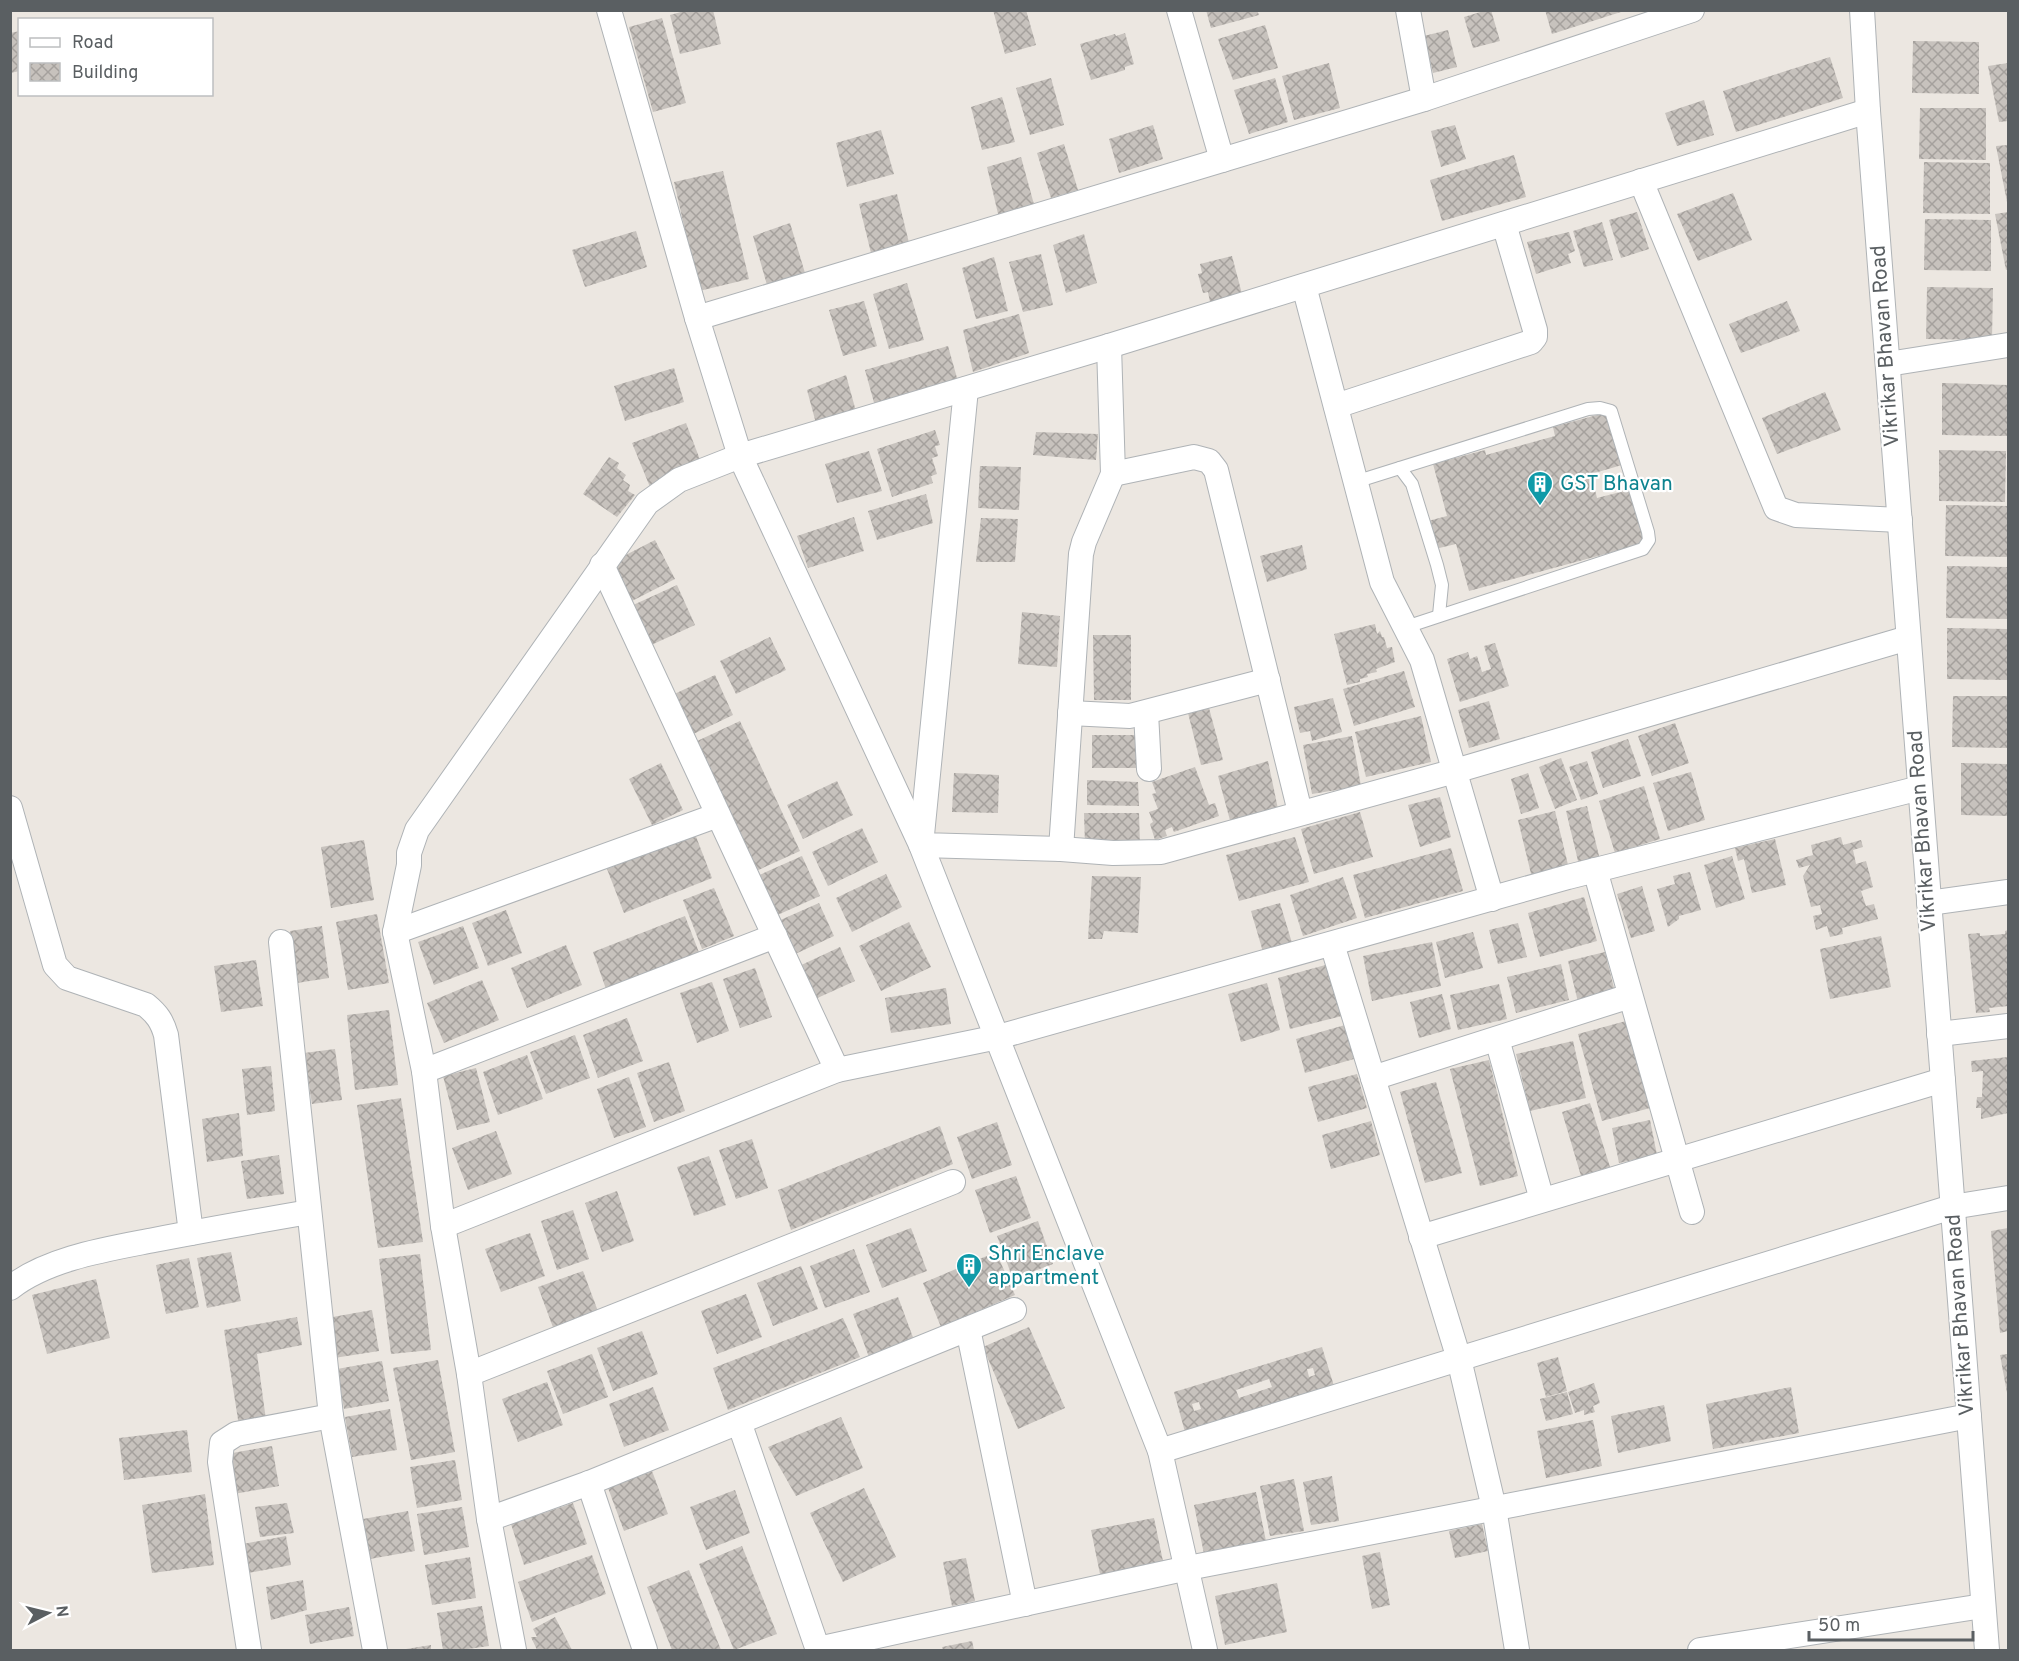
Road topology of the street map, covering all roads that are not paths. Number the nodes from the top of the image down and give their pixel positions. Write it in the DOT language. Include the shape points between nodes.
graph roads {
  1 [pos="609,10"];
  2 [pos="1179,10"];
  3 [pos="1408,10"];
  4 [pos="1692,10"];
  5 [pos="1862,10"];
  6 [pos="1424,99"];
  7 [pos="1868,111"];
  8 [pos="1222,160"];
  9 [pos="1641,181"];
  10 [pos="1504,224"];
  11 [pos="1304,285"];
  12 [pos="697,318"];
  13 [pos="2008,345"];
  14 [pos="1109,346"];
  15 [pos="1888,364"];
  16 [pos="966,389"];
  17 [pos="1335,406"];
  18 [pos="740,456"];
  19 [pos="1400,468"];
  20 [pos="1113,474"];
  21 [pos="1355,482"];
  22 [pos="1900,520"];
  23 [pos="602,565"];
  24 [pos="1439,615"];
  25 [pos="1406,627"];
  26 [pos="1908,638"];
  27 [pos="1268,680"];
  28 [pos="1070,713"];
  29 [pos="1146,713"];
  30 [pos="1149,769"];
  31 [pos="1455,771"];
  32 [pos="1920,788"];
  33 [pos="10,808"];
  34 [pos="1300,812"];
  35 [pos="718,815"];
  36 [pos="921,845"];
  37 [pos="1061,849"];
  38 [pos="1595,870"];
  39 [pos="2008,892"];
  40 [pos="1492,899"];
  41 [pos="1929,903"];
  42 [pos="395,932"];
  43 [pos="775,936"];
  44 [pos="281,942"];
  45 [pos="1332,944"];
  46 [pos="1630,996"];
  47 [pos="2008,1026"];
  48 [pos="1939,1034"];
  49 [pos="998,1037"];
  50 [pos="1497,1039"];
  51 [pos="837,1070"];
  52 [pos="424,1071"];
  53 [pos="1373,1078"];
  54 [pos="1943,1080"];
  55 [pos="1677,1159"];
  56 [pos="953,1182"];
  57 [pos="2008,1198"];
  58 [pos="1542,1200"];
  59 [pos="1952,1207"];
  60 [pos="309,1212"];
  61 [pos="1692,1212"];
  62 [pos="443,1226"];
  63 [pos="191,1233"];
  64 [pos="1422,1237"];
  65 [pos="10,1288"];
  66 [pos="1014,1310"];
  67 [pos="968,1329"];
  68 [pos="1459,1359"];
  69 [pos="469,1374"];
  70 [pos="331,1416"];
  71 [pos="1969,1416"];
  72 [pos="739,1422"];
  73 [pos="1160,1451"];
  74 [pos="589,1483"];
  75 [pos="1494,1508"];
  76 [pos="489,1520"];
  77 [pos="1188,1568"];
  78 [pos="1025,1604"];
  79 [pos="1983,1606"];
  80 [pos="249,1650"];
  81 [pos="375,1650"];
  82 [pos="514,1650"];
  83 [pos="645,1650"];
  84 [pos="818,1650"];
  85 [pos="1205,1650"];
  86 [pos="1517,1650"];
  87 [pos="1700,1650"];
  88 [pos="1987,1650"];
  1 -- 12 [label="street"];
  2 -- 8 [label="street"];
  3 -- 6 [label="street"];
  4 -- 6 [label="street"];
  5 -- 7 [label="street, Vikrikar Bhavan Road"];
  6 -- 8 [label="street"];
  7 -- 9 [label="street"];
  7 -- 15 [label="street, Vikrikar Bhavan Road"];
  8 -- 12 [label="street"];
  9 -- 10 [label="street"];
  9 -- 22 [label="street" via="1776,508 1796,515"];
  10 -- 11 [label="street"];
  10 -- 17 [label="street" via="1535,330 1531,342"];
  11 -- 14 [label="street"];
  11 -- 17 [label="street"];
  12 -- 18 [label="street"];
  13 -- 15 [label="street"];
  14 -- 16 [label="street"];
  14 -- 20 [label="street"];
  15 -- 22 [label="street, Vikrikar Bhavan Road"];
  16 -- 18 [label="street"];
  16 -- 36 [label="street"];
  17 -- 21 [label="street"];
  18 -- 23 [label="street" via="679,480 646,503"];
  18 -- 36 [label="street"];
  19 -- 21 [label="lane"];
  19 -- 24 [label="lane" via="1412,484 1437,565 1442,585"];
  19 -- 24 [label="lane" via="1600,408 1611,411 1648,532 1649,540 1643,549"];
  20 -- 27 [label="street" via="1194,457 1209,461 1216,470"];
  20 -- 28 [label="street" via="1081,554"];
  21 -- 25 [label="street" via="1382,582"];
  22 -- 26 [label="street, Vikrikar Bhavan Road"];
  23 -- 35 [label="street"];
  23 -- 42 [label="street" via="417,830"];
  24 -- 25 [label="lane"];
  25 -- 31 [label="street" via="1422,660"];
  26 -- 31 [label="street"];
  26 -- 32 [label="street, Vikrikar Bhavan Road"];
  27 -- 29 [label="street"];
  27 -- 34 [label="street"];
  28 -- 29 [label="street"];
  28 -- 37 [label="street"];
  29 -- 30 [label="street"];
  31 -- 34 [label="street"];
  31 -- 40 [label="street"];
  32 -- 38 [label="street"];
  32 -- 41 [label="street, Vikrikar Bhavan Road"];
  33 -- 63 [label="street" via="55,965 75,982 146,1005 162,1022"];
  34 -- 37 [label="street" via="1161,852"];
  35 -- 42 [label="street"];
  35 -- 43 [label="street"];
  36 -- 37 [label="street"];
  36 -- 49 [label="street"];
  38 -- 40 [label="street"];
  38 -- 46 [label="street"];
  39 -- 41 [label="street"];
  40 -- 45 [label="street"];
  41 -- 48 [label="street, Vikrikar Bhavan Road"];
  42 -- 52 [label="street"];
  43 -- 51 [label="street"];
  43 -- 52 [label="street"];
  44 -- 60 [label="street"];
  45 -- 49 [label="street"];
  45 -- 53 [label="street"];
  46 -- 50 [label="street"];
  46 -- 55 [label="street"];
  47 -- 48 [label="street"];
  48 -- 54 [label="street, Vikrikar Bhavan Road"];
  49 -- 51 [label="street"];
  49 -- 73 [label="street"];
  50 -- 53 [label="street"];
  50 -- 58 [label="street"];
  51 -- 62 [label="street"];
  52 -- 62 [label="street"];
  53 -- 64 [label="street"];
  54 -- 55 [label="street"];
  54 -- 59 [label="street, Vikrikar Bhavan Road"];
  55 -- 58 [label="street"];
  55 -- 61 [label="street"];
  56 -- 69 [label="street"];
  57 -- 59 [label="street"];
  58 -- 64 [label="street"];
  59 -- 68 [label="street"];
  59 -- 71 [label="street, Vikrikar Bhavan Road"];
  60 -- 63 [label="street"];
  60 -- 70 [label="street"];
  62 -- 69 [label="street"];
  63 -- 65 [label="street" via="84,1255 45,1268"];
  64 -- 68 [label="street"];
  66 -- 67 [label="street"];
  67 -- 72 [label="street"];
  67 -- 78 [label="street"];
  68 -- 73 [label="street"];
  68 -- 75 [label="street"];
  69 -- 76 [label="street"];
  70 -- 80 [label="street" via="236,1434 222,1443 219,1462"];
  70 -- 81 [label="street"];
  71 -- 75 [label="street"];
  71 -- 79 [label="street, Vikrikar Bhavan Road"];
  72 -- 74 [label="street"];
  72 -- 84 [label="street"];
  73 -- 77 [label="street"];
  74 -- 76 [label="street"];
  74 -- 83 [label="street"];
  75 -- 77 [label="street"];
  75 -- 86 [label="street"];
  76 -- 82 [label="street"];
  77 -- 78 [label="street"];
  77 -- 85 [label="street"];
  78 -- 84 [label="street"];
  79 -- 87 [label="street"];
  79 -- 88 [label="street, Vikrikar Bhavan Road"];
}
